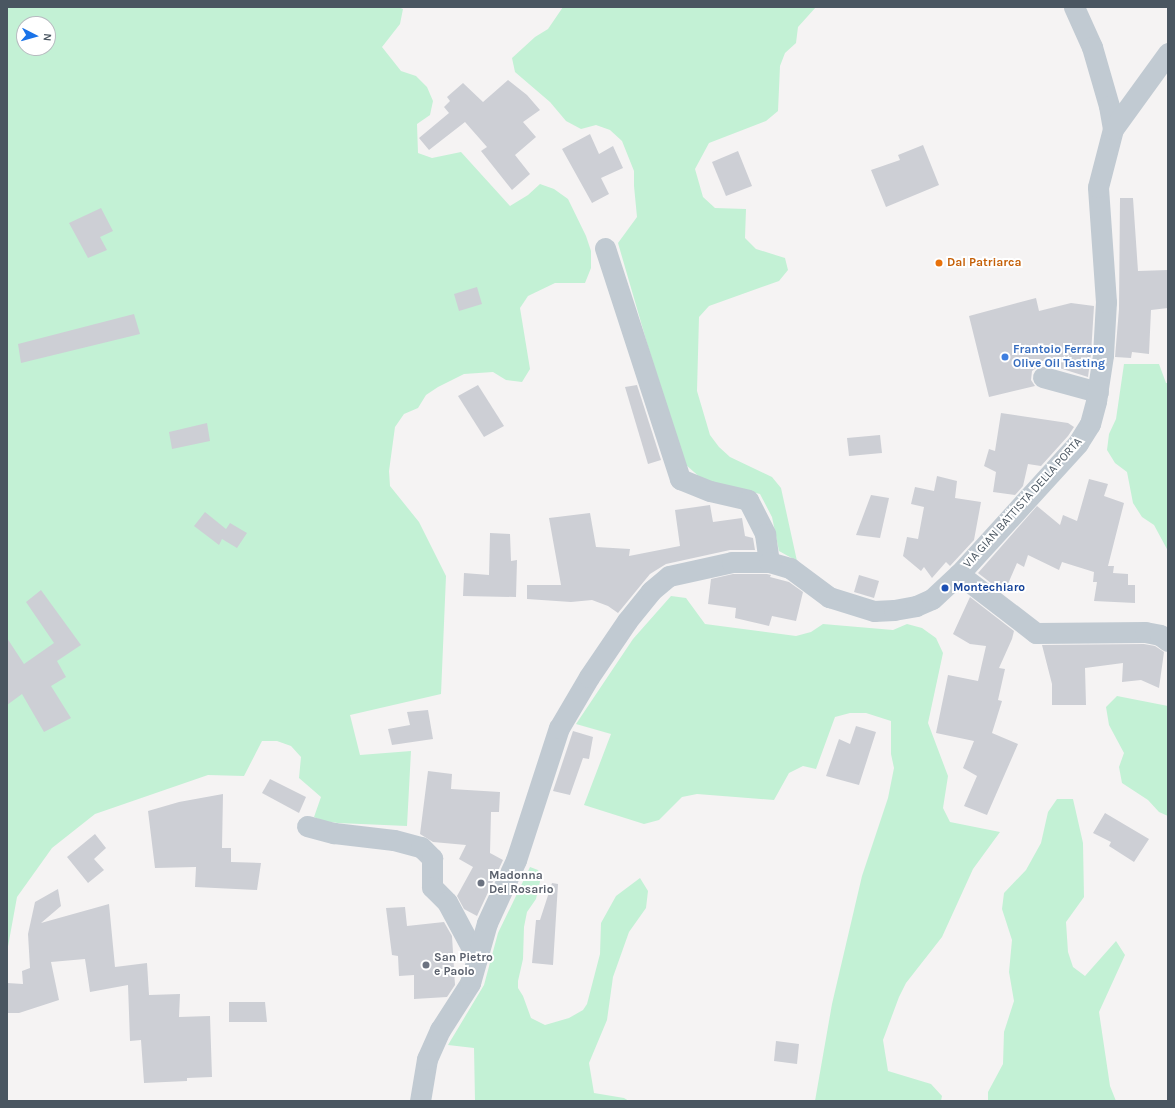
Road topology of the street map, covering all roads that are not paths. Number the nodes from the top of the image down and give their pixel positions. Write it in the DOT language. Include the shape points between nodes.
graph roads {
  1 [pos="1074,7"];
  2 [pos="1168,53"];
  3 [pos="1113,129"];
  4 [pos="605,248"];
  5 [pos="1043,377"];
  6 [pos="1098,392"];
  7 [pos="769,562"];
  8 [pos="959,574"];
  9 [pos="1168,640"];
  10 [pos="307,826"];
  11 [pos="477,958"];
  12 [pos="420,1101"];
  1 -- 3 [label="street" via="1092,47"];
  2 -- 3 [label="street, VIA GIAN BATTISTA DELLA PORTA"];
  3 -- 6 [label="street, VIA GIAN BATTISTA DELLA PORTA" via="1098,187 1106,302"];
  4 -- 7 [label="street" via="680,479 710,491 748,500 765,534"];
  5 -- 6 [label="street"];
  6 -- 8 [label="street, VIA GIAN BATTISTA DELLA PORTA" via="1090,424 1078,443"];
  7 -- 8 [label="street, VIA GIAN BATTISTA DELLA PORTA" via="790,568 829,597 874,611 909,608 932,599"];
  7 -- 11 [label="street, VIA GIAN BATTISTA DELLA PORTA" via="732,562 669,576 651,591 627,621 589,677 559,728 516,860 487,923"];
  8 -- 9 [label="street" via="1036,633 1145,632 1160,635"];
  10 -- 11 [label="street" via="421,847 432,858 432,887 448,902"];
  11 -- 12 [label="street, VIA GIAN BATTISTA DELLA PORTA" via="470,983 440,1030 427,1058"];
}
